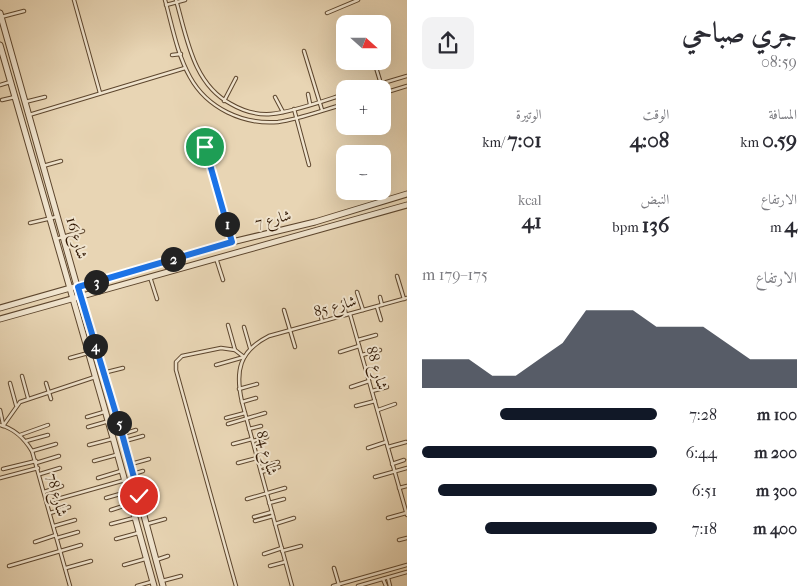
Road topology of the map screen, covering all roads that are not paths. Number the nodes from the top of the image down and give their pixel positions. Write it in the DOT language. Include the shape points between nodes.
graph roads {
  1 [pos="74,0"];
  2 [pos="165,0"];
  3 [pos="185,0"];
  4 [pos="358,0"];
  5 [pos="176,1"];
  6 [pos="166,5"];
  7 [pos="24,11"];
  8 [pos="327,13"];
  9 [pos="1,15"];
  10 [pos="0,45"];
  11 [pos="304,51"];
  12 [pos="181,54"];
  13 [pos="172,55"];
  14 [pos="186,68"];
  15 [pos="407,76"];
  16 [pos="236,78"];
  17 [pos="391,81"];
  18 [pos="10,82"];
  19 [pos="0,85"];
  20 [pos="407,86"];
  21 [pos="391,91"];
  22 [pos="100,93"];
  23 [pos="308,94"];
  24 [pos="46,96"];
  25 [pos="15,97"];
  26 [pos="276,97"];
  27 [pos="336,97"];
  28 [pos="2,100"];
  29 [pos="223,100"];
  30 [pos="26,102"];
  31 [pos="319,102"];
  32 [pos="310,104"];
  33 [pos="336,106"];
  34 [pos="294,109"];
  35 [pos="322,110"];
  36 [pos="282,112"];
  37 [pos="29,115"];
  38 [pos="296,118"];
  39 [pos="34,134"];
  40 [pos="26,137"];
  41 [pos="205,147"];
  42 [pos="61,161"];
  43 [pos="309,165"];
  44 [pos="43,166"];
  45 [pos="407,194"];
  46 [pos="407,205"];
  47 [pos="58,217"];
  48 [pos="49,219"];
  49 [pos="30,223"];
  50 [pos="83,231"];
  51 [pos="63,237"];
  52 [pos="55,239"];
  53 [pos="232,242"];
  54 [pos="216,258"];
  55 [pos="397,276"];
  56 [pos="150,277"];
  57 [pos="223,280"];
  58 [pos="78,287"];
  59 [pos="70,290"];
  60 [pos="357,292"];
  61 [pos="80,296"];
  62 [pos="380,297"];
  63 [pos="405,298"];
  64 [pos="72,299"];
  65 [pos="157,299"];
  66 [pos="343,302"];
  67 [pos="382,305"];
  68 [pos="376,306"];
  69 [pos="0,308"];
  70 [pos="319,309"];
  71 [pos="284,310"];
  72 [pos="363,310"];
  73 [pos="348,314"];
  74 [pos="0,319"];
  75 [pos="381,320"];
  76 [pos="322,321"];
  77 [pos="228,325"];
  78 [pos="244,327"];
  79 [pos="290,330"];
  80 [pos="376,335"];
  81 [pos="269,336"];
  82 [pos="357,340"];
  83 [pos="94,341"];
  84 [pos="85,344"];
  85 [pos="359,346"];
  86 [pos="295,347"];
  87 [pos="250,348"];
  88 [pos="235,350"];
  89 [pos="380,350"];
  90 [pos="340,352"];
  91 [pos="88,353"];
  92 [pos="362,355"];
  93 [pos="244,357"];
  94 [pos="70,358"];
  95 [pos="216,364"];
  96 [pos="123,368"];
  97 [pos="103,374"];
  98 [pos="22,376"];
  99 [pos="95,377"];
  100 [pos="369,381"];
  101 [pos="10,383"];
  102 [pos="46,383"];
  103 [pos="257,384"];
  104 [pos="351,386"];
  105 [pos="387,387"];
  106 [pos="239,389"];
  107 [pos="372,391"];
  108 [pos="49,392"];
  109 [pos="28,398"];
  110 [pos="51,398"];
  111 [pos="256,398"];
  112 [pos="375,401"];
  113 [pos="242,402"];
  114 [pos="395,404"];
  115 [pos="16,405"];
  116 [pos="356,406"];
  117 [pos="0,410"];
  118 [pos="377,410"];
  119 [pos="106,411"];
  120 [pos="245,413"];
  121 [pos="265,413"];
  122 [pos="87,417"];
  123 [pos="226,418"];
  124 [pos="246,418"];
  125 [pos="118,419"];
  126 [pos="109,422"];
  127 [pos="228,424"];
  128 [pos="2,425"];
  129 [pos="48,425"];
  130 [pos="261,426"];
  131 [pos="88,427"];
  132 [pos="249,429"];
  133 [pos="136,430"];
  134 [pos="122,434"];
  135 [pos="20,435"];
  136 [pos="48,435"];
  137 [pos="143,436"];
  138 [pos="267,437"];
  139 [pos="113,438"];
  140 [pos="252,440"];
  141 [pos="26,441"];
  142 [pos="124,442"];
  143 [pos="386,442"];
  144 [pos="406,442"];
  145 [pos="56,444"];
  146 [pos="233,444"];
  147 [pos="89,445"];
  148 [pos="388,447"];
  149 [pos="368,448"];
  150 [pos="32,451"];
  151 [pos="118,455"];
  152 [pos="59,456"];
  153 [pos="257,458"];
  154 [pos="149,460"];
  155 [pos="404,460"];
  156 [pos="36,462"];
  157 [pos="94,462"];
  158 [pos="278,462"];
  159 [pos="238,463"];
  160 [pos="392,464"];
  161 [pos="130,465"];
  162 [pos="260,467"];
  163 [pos="279,467"];
  164 [pos="38,468"];
  165 [pos="60,468"];
  166 [pos="407,468"];
  167 [pos="3,469"];
  168 [pos="122,471"];
  169 [pos="142,471"];
  170 [pos="261,472"];
  171 [pos="395,472"];
  172 [pos="40,474"];
  173 [pos="133,474"];
  174 [pos="376,477"];
  175 [pos="0,478"];
  176 [pos="98,478"];
  177 [pos="125,480"];
  178 [pos="62,486"];
  179 [pos="407,486"];
  180 [pos="286,488"];
  181 [pos="399,488"];
  182 [pos="157,491"];
  183 [pos="44,492"];
  184 [pos="128,492"];
  185 [pos="267,493"];
  186 [pos="106,498"];
  187 [pos="139,498"];
  188 [pos="248,499"];
  189 [pos="284,499"];
  190 [pos="47,502"];
  191 [pos="269,503"];
  192 [pos="405,503"];
  193 [pos="131,504"];
  194 [pos="69,507"];
  195 [pos="111,510"];
  196 [pos="50,512"];
  197 [pos="272,514"];
  198 [pos="407,514"];
  199 [pos="135,517"];
  200 [pos="294,518"];
  201 [pos="388,518"];
  202 [pos="164,519"];
  203 [pos="254,519"];
  204 [pos="75,520"];
  205 [pos="112,524"];
  206 [pos="146,524"];
  207 [pos="275,524"];
  208 [pos="54,526"];
  209 [pos="78,532"];
  210 [pos="139,532"];
  211 [pos="57,537"];
  212 [pos="407,538"];
  213 [pos="116,539"];
  214 [pos="399,540"];
  215 [pos="35,542"];
  216 [pos="81,545"];
  217 [pos="301,546"];
  218 [pos="282,550"];
  219 [pos="61,551"];
  220 [pos="264,554"];
  221 [pos="168,556"];
  222 [pos="147,558"];
  223 [pos="156,560"];
  224 [pos="90,561"];
  225 [pos="285,562"];
  226 [pos="124,565"];
  227 [pos="407,565"];
  228 [pos="9,566"];
  229 [pos="270,566"];
  230 [pos="65,568"];
  231 [pos="334,568"];
  232 [pos="407,572"];
  233 [pos="181,576"];
  234 [pos="388,578"];
  235 [pos="383,579"];
  236 [pos="154,584"];
  237 [pos="163,584"];
  238 [pos="338,584"];
  239 [pos="70,586"];
  240 [pos="137,586"];
  241 [pos="236,586"];
  242 [pos="292,586"];
  243 [pos="333,586"];
  244 [pos="358,586"];
  245 [pos="386,586"];
  246 [pos="390,586"];
  1 -- 22 [label="lane"];
  2 -- 6 [label="lane"];
  3 -- 5 [label="lane"];
  4 -- 8 [label="lane"];
  5 -- 6 [label="lane"];
  5 -- 29 [label="lane" via="196,66 208,87"];
  6 -- 12 [label="lane"];
  7 -- 9 [label="lane"];
  9 -- 30 [label="street, شارع 16"];
  10 -- 18 [label="street, شارع 16"];
  11 -- 31 [label="lane"];
  12 -- 13 [label="lane"];
  12 -- 14 [label="lane"];
  14 -- 22 [label="lane"];
  14 -- 38 [label="lane" via="198,89 228,113 253,121 279,122"];
  15 -- 17 [label="lane"];
  16 -- 29 [label="lane"];
  18 -- 19 [label="lane"];
  18 -- 25 [label="street, شارع 16"];
  20 -- 21 [label="lane"];
  22 -- 37 [label="lane"];
  23 -- 32 [label="lane"];
  24 -- 30 [label="lane"];
  25 -- 28 [label="lane"];
  25 -- 40 [label="street, شارع 16"];
  26 -- 36 [label="lane"];
  27 -- 31 [label="lane"];
  29 -- 36 [label="lane" via="249,112"];
  30 -- 37 [label="street, شارع 16"];
  31 -- 32 [label="lane"];
  31 -- 35 [label="lane"];
  32 -- 34 [label="lane"];
  33 -- 35 [label="lane"];
  34 -- 36 [label="lane"];
  34 -- 38 [label="lane"];
  35 -- 38 [label="lane"];
  37 -- 39 [label="street, شارع 16"];
  38 -- 43 [label="lane"];
  39 -- 40 [label="street"];
  39 -- 44 [label="street, شارع 16"];
  40 -- 48 [label="street, شارع 16"];
  41 -- 53 [label="lane"];
  42 -- 44 [label="lane"];
  44 -- 47 [label="street, شارع 16"];
  45 -- 53 [label="street, شارع 7" via="315,222"];
  46 -- 54 [label="street, شارع 7"];
  47 -- 48 [label="lane"];
  47 -- 51 [label="street, شارع 16"];
  48 -- 49 [label="lane"];
  48 -- 52 [label="street, شارع 16"];
  50 -- 51 [label="lane"];
  51 -- 52 [label="lane"];
  51 -- 58 [label="street, شارع 16"];
  52 -- 59 [label="street, شارع 16"];
  53 -- 58 [label="street, شارع 7"];
  54 -- 56 [label="street, شارع 7"];
  54 -- 57 [label="lane"];
  55 -- 63 [label="lane"];
  56 -- 61 [label="street, شارع 7"];
  56 -- 65 [label="lane"];
  58 -- 59 [label="street, شارع 7"];
  58 -- 61 [label="street, شارع 16"];
  59 -- 64 [label="street, شارع 16"];
  59 -- 69 [label="street, شارع 7"];
  60 -- 72 [label="lane"];
  61 -- 64 [label="street, شارع 7"];
  61 -- 83 [label="street, شارع 16"];
  62 -- 67 [label="lane"];
  63 -- 67 [label="lane, شارع 85"];
  64 -- 74 [label="street, شارع 7"];
  64 -- 84 [label="street, شارع 16"];
  66 -- 73 [label="lane, شارع 88"];
  67 -- 68 [label="lane, شارع 85"];
  68 -- 72 [label="lane, شارع 85"];
  68 -- 75 [label="lane"];
  70 -- 76 [label="lane"];
  71 -- 79 [label="lane"];
  72 -- 73 [label="lane, شارع 85"];
  73 -- 76 [label="lane, شارع 85"];
  73 -- 82 [label="lane, شارع 88"];
  76 -- 79 [label="lane, شارع 85"];
  77 -- 88 [label="lane"];
  78 -- 87 [label="lane"];
  79 -- 81 [label="lane, شارع 85"];
  79 -- 86 [label="lane"];
  80 -- 82 [label="lane"];
  81 -- 87 [label="lane, شارع 84"];
  82 -- 85 [label="lane, شارع 88"];
  83 -- 84 [label="street"];
  83 -- 97 [label="street, شارع 16"];
  84 -- 91 [label="street, شارع 16"];
  85 -- 90 [label="lane"];
  85 -- 92 [label="lane, شارع 88"];
  87 -- 93 [label="lane, شارع 84"];
  88 -- 93 [label="lane"];
  88 -- 241 [label="lane" via="221,348 182,356 176,362 176,370"];
  89 -- 92 [label="lane"];
  91 -- 94 [label="lane"];
  91 -- 99 [label="street, شارع 16"];
  92 -- 100 [label="lane, شارع 88"];
  93 -- 95 [label="lane"];
  93 -- 106 [label="lane, شارع 84"];
  96 -- 97 [label="lane"];
  97 -- 125 [label="street, شارع 16"];
  98 -- 109 [label="lane"];
  99 -- 108 [label="lane"];
  99 -- 119 [label="street, شارع 16"];
  100 -- 104 [label="lane"];
  100 -- 107 [label="lane, شارع 88"];
  101 -- 115 [label="lane"];
  102 -- 108 [label="lane"];
  103 -- 106 [label="lane"];
  105 -- 107 [label="lane"];
  106 -- 113 [label="lane, شارع 84"];
  107 -- 112 [label="lane, شارع 88"];
  108 -- 109 [label="lane"];
  108 -- 110 [label="lane"];
  109 -- 115 [label="lane"];
  111 -- 113 [label="lane"];
  112 -- 116 [label="lane"];
  112 -- 118 [label="lane, شارع 88"];
  113 -- 120 [label="lane, شارع 84"];
  114 -- 118 [label="lane"];
  115 -- 128 [label="lane"];
  117 -- 128 [label="lane"];
  118 -- 143 [label="lane, شارع 88"];
  119 -- 122 [label="lane"];
  119 -- 126 [label="street, شارع 16"];
  120 -- 123 [label="lane"];
  120 -- 124 [label="lane, شارع 84"];
  121 -- 124 [label="lane"];
  124 -- 127 [label="lane"];
  124 -- 132 [label="lane, شارع 84"];
  125 -- 126 [label="lane"];
  125 -- 134 [label="street, شارع 16"];
  126 -- 131 [label="lane"];
  126 -- 139 [label="street, شارع 16"];
  128 -- 135 [label="lane, شارع 78"];
  129 -- 135 [label="lane"];
  130 -- 132 [label="lane"];
  132 -- 140 [label="lane, شارع 84"];
  133 -- 134 [label="lane"];
  134 -- 142 [label="street, شارع 16"];
  135 -- 141 [label="lane, شارع 78"];
  136 -- 141 [label="lane"];
  137 -- 142 [label="lane"];
  138 -- 140 [label="lane"];
  139 -- 147 [label="lane"];
  139 -- 151 [label="street, شارع 16"];
  140 -- 146 [label="lane"];
  140 -- 153 [label="lane, شارع 84"];
  141 -- 150 [label="lane, شارع 78"];
  142 -- 161 [label="street, شارع 16"];
  143 -- 148 [label="lane, شارع 88"];
  143 -- 149 [label="lane"];
  144 -- 148 [label="lane"];
  145 -- 150 [label="lane"];
  148 -- 160 [label="lane, شارع 88"];
  150 -- 156 [label="lane, شارع 78"];
  151 -- 157 [label="lane"];
  151 -- 168 [label="street, شارع 16"];
  152 -- 156 [label="lane"];
  153 -- 159 [label="lane"];
  153 -- 162 [label="lane, شارع 84"];
  154 -- 161 [label="lane"];
  155 -- 160 [label="lane"];
  156 -- 164 [label="lane, شارع 78"];
  156 -- 167 [label="lane"];
  158 -- 162 [label="lane"];
  160 -- 171 [label="lane, شارع 88"];
  161 -- 173 [label="street, شارع 16"];
  162 -- 170 [label="lane, شارع 84"];
  163 -- 170 [label="lane"];
  164 -- 172 [label="lane, شارع 78"];
  164 -- 175 [label="lane"];
  165 -- 172 [label="lane"];
  166 -- 171 [label="lane"];
  168 -- 176 [label="lane"];
  168 -- 177 [label="street, شارع 16"];
  169 -- 173 [label="lane"];
  170 -- 185 [label="lane, شارع 84"];
  171 -- 174 [label="lane"];
  171 -- 181 [label="lane, شارع 88"];
  172 -- 183 [label="lane, شارع 78"];
  173 -- 187 [label="street, شارع 16"];
  177 -- 184 [label="street, شارع 16"];
  177 -- 190 [label="lane"];
  178 -- 183 [label="lane"];
  179 -- 181 [label="lane"];
  180 -- 185 [label="lane"];
  181 -- 192 [label="lane, شارع 88"];
  182 -- 187 [label="lane"];
  183 -- 190 [label="lane, شارع 78"];
  184 -- 186 [label="lane"];
  184 -- 193 [label="street, شارع 16"];
  185 -- 188 [label="lane"];
  185 -- 191 [label="lane, شارع 84"];
  187 -- 193 [label="lane"];
  187 -- 206 [label="street, شارع 16"];
  189 -- 191 [label="lane"];
  190 -- 196 [label="lane, شارع 78"];
  191 -- 197 [label="lane, شارع 84"];
  192 -- 198 [label="lane, شارع 88"];
  193 -- 195 [label="lane"];
  193 -- 199 [label="street, شارع 16"];
  194 -- 196 [label="lane"];
  196 -- 208 [label="lane, شارع 78"];
  197 -- 203 [label="lane"];
  197 -- 207 [label="lane, شارع 84"];
  198 -- 201 [label="lane"];
  199 -- 205 [label="lane"];
  199 -- 210 [label="street, شارع 16"];
  200 -- 207 [label="lane"];
  202 -- 206 [label="lane"];
  204 -- 208 [label="lane"];
  206 -- 223 [label="street, شارع 16"];
  207 -- 218 [label="lane, شارع 84"];
  208 -- 211 [label="lane, شارع 78"];
  209 -- 211 [label="lane"];
  210 -- 213 [label="lane"];
  210 -- 222 [label="street, شارع 16"];
  211 -- 215 [label="lane"];
  211 -- 219 [label="lane, شارع 78"];
  212 -- 214 [label="lane"];
  216 -- 219 [label="lane"];
  217 -- 218 [label="lane"];
  218 -- 220 [label="lane"];
  218 -- 225 [label="lane, شارع 84"];
  219 -- 228 [label="lane"];
  219 -- 230 [label="lane, شارع 78"];
  221 -- 223 [label="lane"];
  222 -- 226 [label="lane"];
  222 -- 236 [label="street, شارع 16"];
  223 -- 237 [label="street, شارع 16"];
  224 -- 230 [label="lane"];
  225 -- 229 [label="lane"];
  225 -- 242 [label="lane, شارع 84"];
  227 -- 238 [label="lane"];
  230 -- 239 [label="lane, شارع 78"];
  231 -- 238 [label="lane"];
  232 -- 234 [label="lane"];
  233 -- 237 [label="lane"];
  234 -- 235 [label="lane"];
  234 -- 246 [label="lane"];
  235 -- 244 [label="lane"];
  235 -- 245 [label="lane"];
  236 -- 240 [label="lane"];
  238 -- 243 [label="lane"];
}
